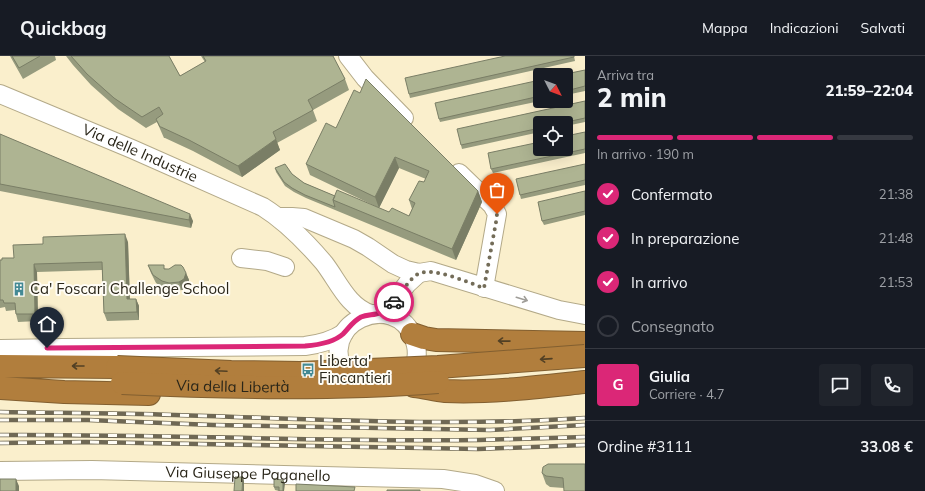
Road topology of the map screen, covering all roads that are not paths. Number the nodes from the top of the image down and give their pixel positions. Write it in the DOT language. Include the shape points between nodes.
graph roads {
  1 [pos="348,56"];
  2 [pos="0,94"];
  3 [pos="414,128"];
  4 [pos="448,161"];
  5 [pos="279,216"];
  6 [pos="241,258"];
  7 [pos="285,267"];
  8 [pos="419,273"];
  9 [pos="484,288"];
  10 [pos="348,298"];
  11 [pos="398,298"];
  12 [pos="374,314"];
  13 [pos="585,315"];
  14 [pos="407,328"];
  15 [pos="346,330"];
  16 [pos="585,343"];
  17 [pos="305,346"];
  18 [pos="0,349"];
  19 [pos="585,356"];
  20 [pos="0,366"];
  21 [pos="585,370"];
  22 [pos="119,375"];
  23 [pos="348,376"];
  24 [pos="0,381"];
  25 [pos="585,382"];
  26 [pos="398,387"];
  27 [pos="0,388"];
  28 [pos="0,470"];
  29 [pos="495,491"];
  1 -- 3 [label="street" via="365,78"];
  2 -- 5 [label="street, Via delle Industrie" via="132,149"];
  4 -- 9 [label="street" via="492,205 497,214"];
  5 -- 8 [label="street, Via delle Industrie" via="304,218 354,239 393,264"];
  5 -- 10 [label="street, Via delle Industrie" via="304,240"];
  6 -- 7 [label="street" via="267,261"];
  8 -- 9 [label="street, Via delle Industrie" via="431,271"];
  8 -- 11 [label="street" via="406,284"];
  9 -- 13 [label="street, Via delle Industrie, one-way"];
  10 -- 12 [label="street, Via delle Industrie" via="362,312"];
  10 -- 15 [label="street" via="350,307"];
  11 -- 12 [label="street" via="385,310"];
  11 -- 14 [label="street" via="397,313"];
  12 -- 14 [label="street" via="395,317"];
  12 -- 15 [label="street" via="361,317"];
  16 -- 14 [label="highway, one-way" via="436,340 424,338"];
  14 -- 26 [label="street" via="416,345 417,357 414,369 407,380"];
  15 -- 17 [label="street" via="334,340"];
  15 -- 23 [label="street" via="338,349 339,359"];
  17 -- 18 [label="street"];
  17 -- 23 [label="street" via="331,356"];
  19 -- 22 [label="highway, Via della Libertà, one-way, bridge" via="438,367 300,373"];
  22 -- 20 [label="highway, Via della Libertà, one-way"];
  21 -- 22 [label="highway, Via della Libertà, bridge" via="353,387 233,388"];
  22 -- 24 [label="highway, Via della Libertà"];
  23 -- 26 [label="street" via="365,390 376,392"];
  23 -- 27 [label="highway" via="333,388 303,394 64,392"];
  25 -- 26 [label="highway" via="474,392 443,391 406,385"];
  28 -- 29 [label="street, Via Giuseppe Paganello" via="443,478"];
}
